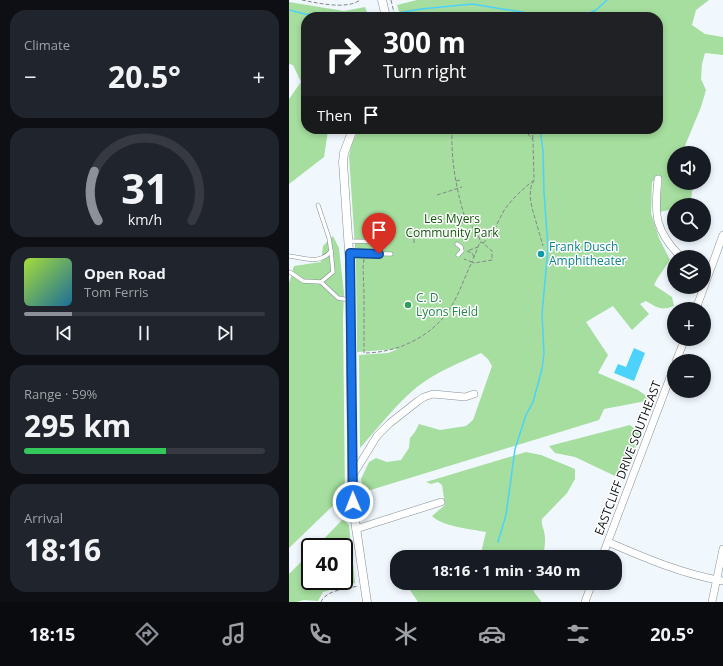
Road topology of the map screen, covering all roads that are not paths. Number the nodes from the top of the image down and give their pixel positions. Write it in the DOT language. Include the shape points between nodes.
graph roads {
  1 [pos="382,0"];
  2 [pos="384,12"];
  3 [pos="351,134"];
  4 [pos="658,179"];
  5 [pos="318,205"];
  6 [pos="375,229"];
  7 [pos="723,234"];
  8 [pos="349,241"];
  9 [pos="379,242"];
  10 [pos="389,242"];
  11 [pos="457,244"];
  12 [pos="675,250"];
  13 [pos="331,251"];
  14 [pos="350,253"];
  15 [pos="379,254"];
  16 [pos="391,254"];
  17 [pos="458,255"];
  18 [pos="289,256"];
  19 [pos="711,264"];
  20 [pos="290,272"];
  21 [pos="321,282"];
  22 [pos="351,300"];
  23 [pos="667,385"];
  24 [pos="474,394"];
  25 [pos="353,475"];
  26 [pos="441,502"];
  27 [pos="356,529"];
  28 [pos="607,542"];
  29 [pos="723,549"];
  30 [pos="604,550"];
  31 [pos="720,580"];
  32 [pos="589,590"];
  33 [pos="367,602"];
  34 [pos="585,602"];
  35 [pos="712,602"];
  1 -- 2 [label="street"];
  3 -- 8 [label="street" via="343,162"];
  4 -- 12 [label="street" via="657,220"];
  5 -- 13 [label="lane"];
  6 -- 9 [label="lane"];
  7 -- 19 [label="street"];
  8 -- 9 [label="lane"];
  8 -- 14 [label="street"];
  9 -- 10 [label="lane"];
  9 -- 15 [label="lane"];
  11 -- 17 [label="lane" via="462,251"];
  13 -- 18 [label="lane" via="319,260"];
  13 -- 21 [label="lane" via="333,272"];
  14 -- 15 [label="lane"];
  14 -- 22 [label="street"];
  15 -- 16 [label="lane"];
  20 -- 21 [label="lane" via="303,281"];
  21 -- 22 [label="lane" via="338,298"];
  22 -- 25 [label="street"];
  23 -- 28 [label="street, EASTCLIFF DRIVE SOUTHEAST"];
  24 -- 25 [label="street" via="465,397 433,394 418,401 390,422 377,436"];
  25 -- 27 [label="street"];
  26 -- 27 [label="street"];
  27 -- 33 [label="street"];
  28 -- 30 [label="street, EASTCLIFF DRIVE SOUTHEAST"];
  28 -- 31 [label="street" via="669,568"];
  29 -- 31 [label="street"];
  31 -- 35 [label="street"];
  32 -- 34 [label="street"];
}
